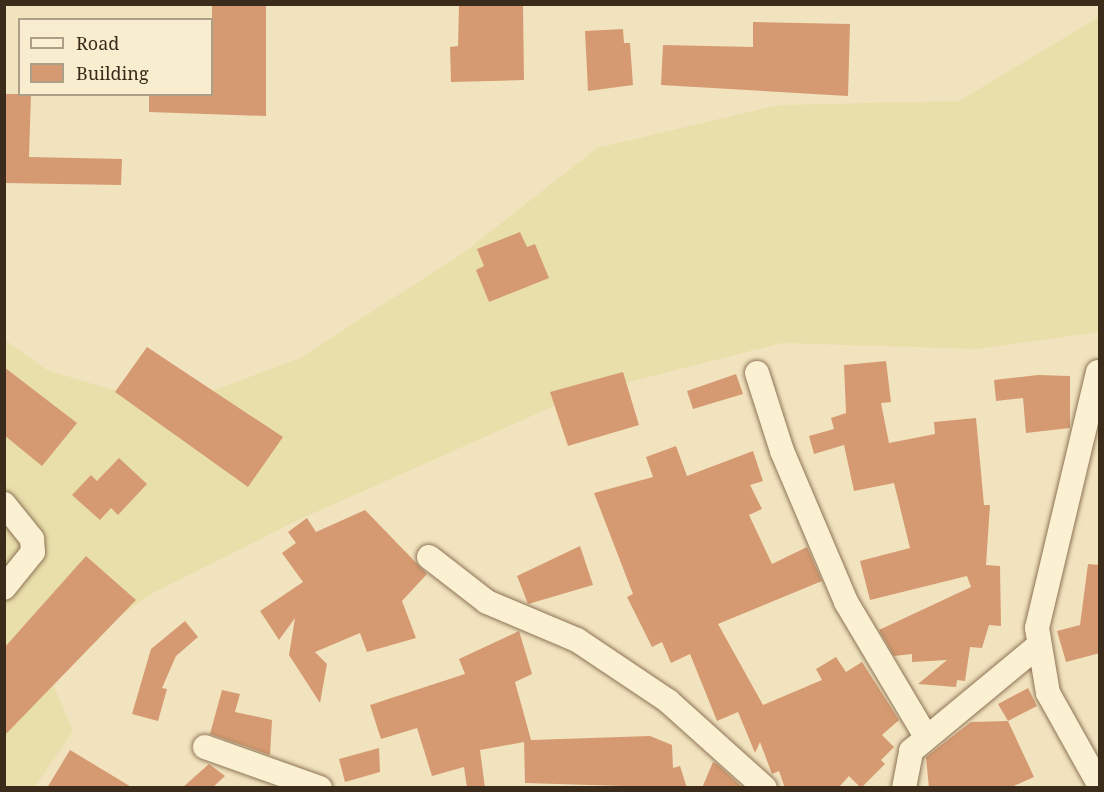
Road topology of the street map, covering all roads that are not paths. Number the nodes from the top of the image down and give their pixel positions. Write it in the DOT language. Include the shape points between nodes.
graph roads {
  1 [pos="1098,372"];
  2 [pos="757,373"];
  3 [pos="4,504"];
  4 [pos="429,557"];
  5 [pos="4,588"];
  6 [pos="1038,646"];
  7 [pos="926,736"];
  8 [pos="205,747"];
  9 [pos="1100,786"];
  10 [pos="320,788"];
  11 [pos="765,788"];
  12 [pos="904,788"];
  1 -- 6 [label="street" via="1037,628"];
  2 -- 7 [label="street" via="782,451 846,602"];
  3 -- 5 [label="street" via="32,539 33,552"];
  4 -- 11 [label="street" via="487,602 577,640 668,701"];
  6 -- 7 [label="street"];
  6 -- 9 [label="street" via="1048,693"];
  7 -- 12 [label="street" via="911,751"];
  8 -- 10 [label="street"];
}
